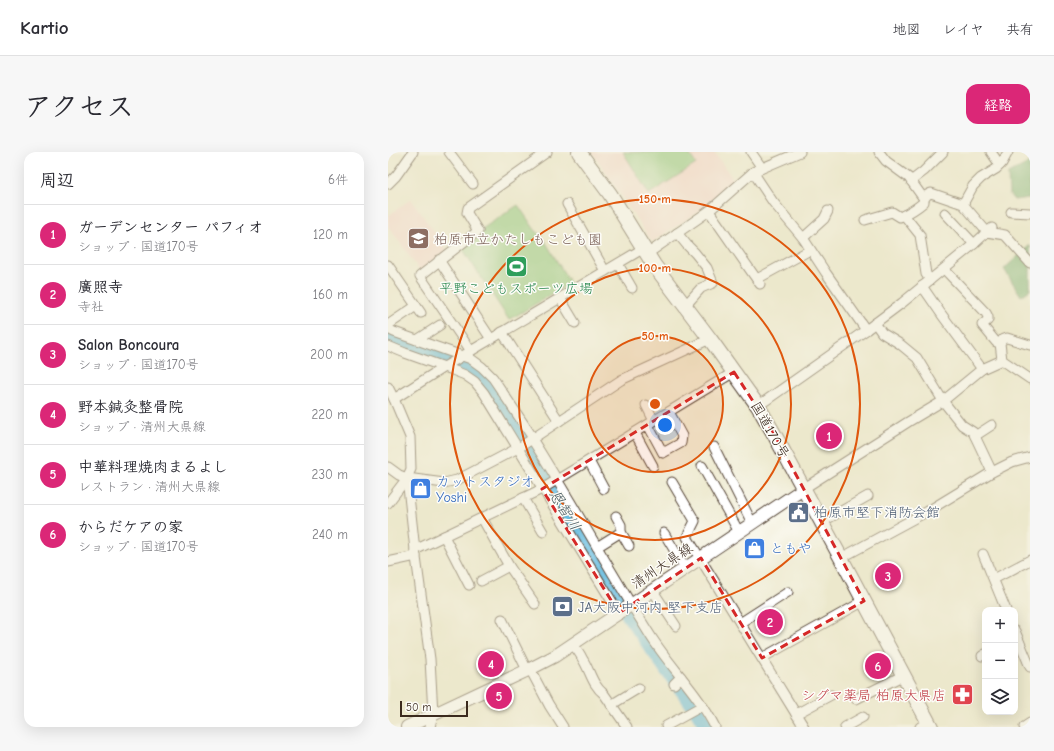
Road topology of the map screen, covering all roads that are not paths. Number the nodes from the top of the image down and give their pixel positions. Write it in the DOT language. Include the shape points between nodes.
graph roads {
  1 [pos="449,152"];
  2 [pos="547,152"];
  3 [pos="579,152"];
  4 [pos="751,152"];
  5 [pos="880,152"];
  6 [pos="943,152"];
  7 [pos="991,152"];
  8 [pos="1008,152"];
  9 [pos="410,153"];
  10 [pos="794,153"];
  11 [pos="1000,165"];
  12 [pos="762,168"];
  13 [pos="753,172"];
  14 [pos="911,181"];
  15 [pos="389,182"];
  16 [pos="473,184"];
  17 [pos="924,199"];
  18 [pos="567,204"];
  19 [pos="963,204"];
  20 [pos="709,211"];
  21 [pos="828,211"];
  22 [pos="1011,212"];
  23 [pos="945,213"];
  24 [pos="1030,213"];
  25 [pos="904,215"];
  26 [pos="865,220"];
  27 [pos="990,229"];
  28 [pos="677,233"];
  29 [pos="803,238"];
  30 [pos="974,244"];
  31 [pos="810,250"];
  32 [pos="646,251"];
  33 [pos="439,260"];
  34 [pos="1030,263"];
  35 [pos="618,264"];
  36 [pos="388,265"];
  37 [pos="944,268"];
  38 [pos="605,271"];
  39 [pos="930,280"];
  40 [pos="922,286"];
  41 [pos="632,288"];
  42 [pos="560,298"];
  43 [pos="685,306"];
  44 [pos="575,323"];
  45 [pos="875,323"];
  46 [pos="388,325"];
  47 [pos="440,326"];
  48 [pos="388,329"];
  49 [pos="866,330"];
  50 [pos="502,332"];
  51 [pos="491,339"];
  52 [pos="710,339"];
  53 [pos="417,340"];
  54 [pos="1000,343"];
  55 [pos="1030,345"];
  56 [pos="388,346"];
  57 [pos="471,351"];
  58 [pos="460,357"];
  59 [pos="1002,360"];
  60 [pos="446,366"];
  61 [pos="982,369"];
  62 [pos="734,372"];
  63 [pos="1030,379"];
  64 [pos="388,387"];
  65 [pos="395,401"];
  66 [pos="943,401"];
  67 [pos="646,405"];
  68 [pos="758,406"];
  69 [pos="388,409"];
  70 [pos="669,412"];
  71 [pos="559,421"];
  72 [pos="651,423"];
  73 [pos="992,425"];
  74 [pos="635,433"];
  75 [pos="975,436"];
  76 [pos="532,439"];
  77 [pos="714,447"];
  78 [pos="519,448"];
  79 [pos="1030,459"];
  80 [pos="589,461"];
  81 [pos="653,466"];
  82 [pos="702,466"];
  83 [pos="388,467"];
  84 [pos="992,472"];
  85 [pos="407,478"];
  86 [pos="556,481"];
  87 [pos="672,482"];
  88 [pos="544,488"];
  89 [pos="803,488"];
  90 [pos="604,489"];
  91 [pos="868,496"];
  92 [pos="523,498"];
  93 [pos="388,503"];
  94 [pos="616,516"];
  95 [pos="482,518"];
  96 [pos="822,522"];
  97 [pos="752,523"];
  98 [pos="543,532"];
  99 [pos="621,532"];
  100 [pos="739,532"];
  101 [pos="664,533"];
  102 [pos="444,536"];
  103 [pos="629,546"];
  104 [pos="597,547"];
  105 [pos="415,553"];
  106 [pos="983,554"];
  107 [pos="701,558"];
  108 [pos="841,558"];
  109 [pos="1030,560"];
  110 [pos="388,562"];
  111 [pos="509,566"];
  112 [pos="685,568"];
  113 [pos="994,579"];
  114 [pos="481,581"];
  115 [pos="469,585"];
  116 [pos="653,591"];
  117 [pos="788,592"];
  118 [pos="864,601"];
  119 [pos="535,604"];
  120 [pos="1005,607"];
  121 [pos="625,609"];
  122 [pos="502,619"];
  123 [pos="740,623"];
  124 [pos="676,626"];
  125 [pos="1018,638"];
  126 [pos="573,644"];
  127 [pos="1028,656"];
  128 [pos="762,658"];
  129 [pos="1030,667"];
  130 [pos="529,670"];
  131 [pos="904,675"];
  132 [pos="682,677"];
  133 [pos="674,684"];
  134 [pos="639,688"];
  135 [pos="831,694"];
  136 [pos="856,699"];
  137 [pos="612,705"];
  138 [pos="699,708"];
  139 [pos="433,714"];
  140 [pos="796,714"];
  141 [pos="863,717"];
  142 [pos="1030,723"];
  143 [pos="927,725"];
  144 [pos="666,726"];
  145 [pos="711,726"];
  146 [pos="406,727"];
  147 [pos="430,727"];
  148 [pos="563,727"];
  149 [pos="627,727"];
  150 [pos="804,727"];
  151 [pos="846,727"];
  152 [pos="1024,727"];
  1 -- 16 [label="street"];
  2 -- 33 [label="street" via="468,208 467,213 478,231"];
  3 -- 32 [label="highway, 国道170号" via="610,194"];
  4 -- 12 [label="street"];
  5 -- 14 [label="street" via="886,161"];
  6 -- 14 [label="street"];
  7 -- 11 [label="street"];
  8 -- 11 [label="street"];
  9 -- 15 [label="street" via="396,176"];
  10 -- 12 [label="street"];
  11 -- 19 [label="street" via="973,186"];
  12 -- 13 [label="street"];
  13 -- 20 [label="street"];
  13 -- 29 [label="street" via="773,202"];
  14 -- 17 [label="street"];
  17 -- 19 [label="street" via="932,192"];
  17 -- 25 [label="street" via="919,206"];
  18 -- 38 [label="street"];
  19 -- 27 [label="street"];
  20 -- 28 [label="street"];
  20 -- 31 [label="street" via="759,282"];
  21 -- 29 [label="street" via="824,219"];
  22 -- 24 [label="street"];
  23 -- 30 [label="street"];
  25 -- 26 [label="street" via="900,217 892,212"];
  25 -- 39 [label="street" via="920,235 926,274"];
  27 -- 30 [label="street"];
  27 -- 34 [label="street" via="1005,235"];
  28 -- 32 [label="street"];
  28 -- 43 [label="street" via="707,268 714,283 701,288"];
  29 -- 31 [label="street"];
  30 -- 37 [label="street"];
  31 -- 49 [label="street"];
  32 -- 35 [label="street"];
  32 -- 43 [label="highway, 国道170号"];
  33 -- 51 [label="street"];
  33 -- 57 [label="street" via="420,276"];
  35 -- 38 [label="street"];
  35 -- 41 [label="street"];
  36 -- 46 [label="street" via="418,310"];
  37 -- 39 [label="street"];
  37 -- 54 [label="street" via="986,314 988,320 982,325 996,342"];
  38 -- 42 [label="street"];
  39 -- 40 [label="street"];
  40 -- 45 [label="street"];
  40 -- 61 [label="street"];
  42 -- 44 [label="street"];
  42 -- 50 [label="street"];
  43 -- 52 [label="highway, 国道170号"];
  45 -- 49 [label="street"];
  45 -- 66 [label="street" via="882,333 917,358"];
  47 -- 53 [label="street"];
  48 -- 53 [label="street"];
  49 -- 68 [label="street"];
  50 -- 51 [label="street"];
  50 -- 71 [label="street"];
  51 -- 57 [label="street"];
  52 -- 62 [label="highway, 国道170号"];
  52 -- 71 [label="street" via="621,380"];
  53 -- 58 [label="street"];
  54 -- 55 [label="street" via="1002,339 1007,338"];
  54 -- 59 [label="street"];
  56 -- 60 [label="street"];
  57 -- 58 [label="street"];
  58 -- 60 [label="street"];
  58 -- 76 [label="street" via="471,359 493,378"];
  59 -- 61 [label="street"];
  59 -- 63 [label="street"];
  60 -- 65 [label="street"];
  60 -- 78 [label="street" via="465,375 484,392"];
  61 -- 66 [label="street"];
  62 -- 68 [label="highway, 国道170号"];
  62 -- 70 [label="street"];
  64 -- 65 [label="street"];
  65 -- 69 [label="street"];
  65 -- 85 [label="street" via="410,437 411,469"];
  66 -- 75 [label="street" via="962,425"];
  66 -- 89 [label="street"];
  67 -- 72 [label="street"];
  68 -- 89 [label="highway, 国道170号"];
  70 -- 72 [label="street"];
  70 -- 72 [label="street" via="682,436 681,443 663,453"];
  71 -- 76 [label="street"];
  72 -- 74 [label="street"];
  73 -- 75 [label="street"];
  74 -- 80 [label="street"];
  74 -- 81 [label="street"];
  75 -- 84 [label="street"];
  76 -- 78 [label="street"];
  76 -- 86 [label="street"];
  77 -- 97 [label="street"];
  78 -- 85 [label="street" via="457,480 444,483"];
  78 -- 88 [label="street"];
  79 -- 84 [label="street" via="1012,462"];
  80 -- 86 [label="street"];
  80 -- 90 [label="street"];
  82 -- 100 [label="street"];
  83 -- 85 [label="street"];
  84 -- 108 [label="street" via="928,511"];
  85 -- 93 [label="street"];
  85 -- 105 [label="street"];
  86 -- 88 [label="street"];
  86 -- 104 [label="street"];
  87 -- 107 [label="street" via="695,520 687,537"];
  88 -- 92 [label="street"];
  88 -- 121 [label="street"];
  89 -- 96 [label="highway, 国道170号"];
  89 -- 97 [label="main road, 清州大県線"];
  91 -- 96 [label="street"];
  92 -- 95 [label="street"];
  92 -- 98 [label="street"];
  94 -- 99 [label="street" via="621,525"];
  95 -- 102 [label="street"];
  95 -- 111 [label="street"];
  96 -- 108 [label="highway, 国道170号"];
  97 -- 100 [label="main road, 清州大県線"];
  99 -- 103 [label="street"];
  99 -- 104 [label="street"];
  100 -- 107 [label="main road, 清州大県線"];
  101 -- 112 [label="street"];
  102 -- 105 [label="street"];
  102 -- 115 [label="street"];
  104 -- 121 [label="street"];
  105 -- 110 [label="street"];
  105 -- 139 [label="street" via="430,659"];
  106 -- 113 [label="street"];
  107 -- 112 [label="main road, 清州大県線"];
  107 -- 123 [label="street"];
  108 -- 118 [label="highway, 国道170号"];
  109 -- 113 [label="street"];
  111 -- 114 [label="street"];
  111 -- 119 [label="street"];
  112 -- 116 [label="main road, 清州大県線"];
  113 -- 120 [label="street"];
  116 -- 121 [label="main road, 清州大県線"];
  116 -- 124 [label="street"];
  117 -- 123 [label="street"];
  118 -- 128 [label="street"];
  118 -- 131 [label="highway, 国道170号"];
  121 -- 126 [label="main road, 清州大県線"];
  121 -- 132 [label="street" via="652,637"];
  122 -- 130 [label="street"];
  123 -- 128 [label="street"];
  125 -- 127 [label="street"];
  126 -- 130 [label="main road, 清州大県線"];
  126 -- 137 [label="street" via="600,691"];
  127 -- 129 [label="street"];
  128 -- 140 [label="street"];
  130 -- 139 [label="main road, 清州大県線"];
  130 -- 148 [label="street"];
  131 -- 136 [label="street"];
  131 -- 143 [label="highway, 国道170号"];
  132 -- 133 [label="street"];
  132 -- 138 [label="street"];
  134 -- 137 [label="street"];
  135 -- 140 [label="street"];
  137 -- 149 [label="street"];
  138 -- 144 [label="street"];
  138 -- 145 [label="street"];
  139 -- 146 [label="main road, 清州大県線"];
  139 -- 147 [label="street"];
  140 -- 150 [label="street"];
  141 -- 151 [label="street"];
  142 -- 152 [label="street"];
}
